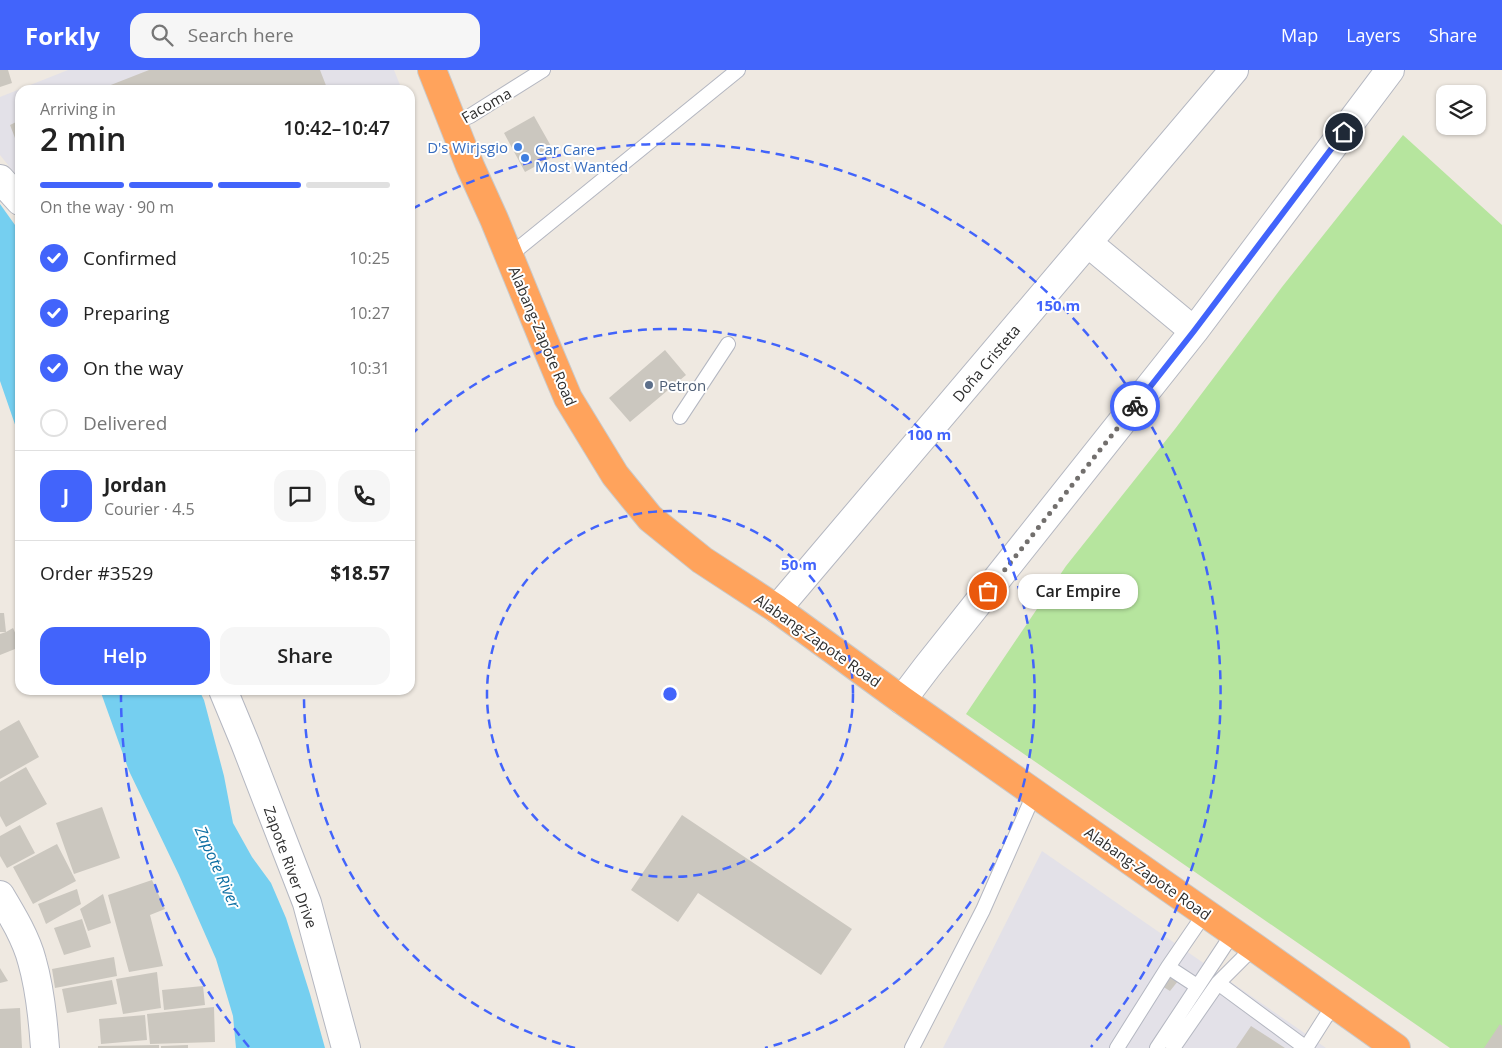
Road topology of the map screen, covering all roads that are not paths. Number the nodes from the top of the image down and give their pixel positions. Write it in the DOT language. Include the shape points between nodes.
graph roads {
  1 [pos="432,70"];
  2 [pos="543,70"];
  3 [pos="738,70"];
  4 [pos="1234,70"];
  5 [pos="1390,70"];
  6 [pos="454,122"];
  7 [pos="0,179"];
  8 [pos="15,196"];
  9 [pos="1088,243"];
  10 [pos="509,256"];
  11 [pos="1194,331"];
  12 [pos="728,344"];
  13 [pos="680,417"];
  14 [pos="777,609"];
  15 [pos="225,695"];
  16 [pos="902,700"];
  17 [pos="1034,792"];
  18 [pos="0,895"];
  19 [pos="1204,913"];
  20 [pos="1244,940"];
  21 [pos="1168,967"];
  22 [pos="1218,983"];
  23 [pos="1197,986"];
  24 [pos="1335,1005"];
  25 [pos="45,1048"];
  26 [pos="346,1048"];
  27 [pos="912,1048"];
  28 [pos="1117,1048"];
  29 [pos="1157,1048"];
  30 [pos="1173,1048"];
  31 [pos="1306,1048"];
  32 [pos="1396,1048"];
  1 -- 6 [label="highway, Alabang-Zapote Road"];
  2 -- 6 [label="lane, Facoma" via="470,116"];
  3 -- 10 [label="lane"];
  4 -- 9 [label="street, Doña Cristeta"];
  5 -- 11 [label="street"];
  6 -- 10 [label="highway, Alabang-Zapote Road"];
  7 -- 8 [label="street"];
  9 -- 11 [label="street"];
  9 -- 14 [label="street, Doña Cristeta"];
  10 -- 14 [label="highway, Alabang-Zapote Road" via="568,398 615,476 650,518 702,560"];
  11 -- 16 [label="street"];
  12 -- 13 [label="lane"];
  14 -- 16 [label="highway, Alabang-Zapote Road"];
  15 -- 26 [label="street, Zapote River Drive" via="306,903"];
  16 -- 17 [label="highway, Alabang-Zapote Road"];
  17 -- 19 [label="highway, Alabang-Zapote Road"];
  17 -- 27 [label="lane" via="983,910"];
  18 -- 25 [label="street" via="32,960 43,1014"];
  19 -- 20 [label="highway, Alabang-Zapote Road"];
  19 -- 21 [label="lane"];
  20 -- 22 [label="lane"];
  20 -- 23 [label="lane"];
  20 -- 24 [label="highway, Alabang-Zapote Road"];
  21 -- 23 [label="lane"];
  21 -- 28 [label="lane"];
  22 -- 30 [label="lane"];
  22 -- 31 [label="lane"];
  23 -- 29 [label="lane"];
  24 -- 31 [label="lane"];
  24 -- 32 [label="highway, Alabang-Zapote Road"];
}
